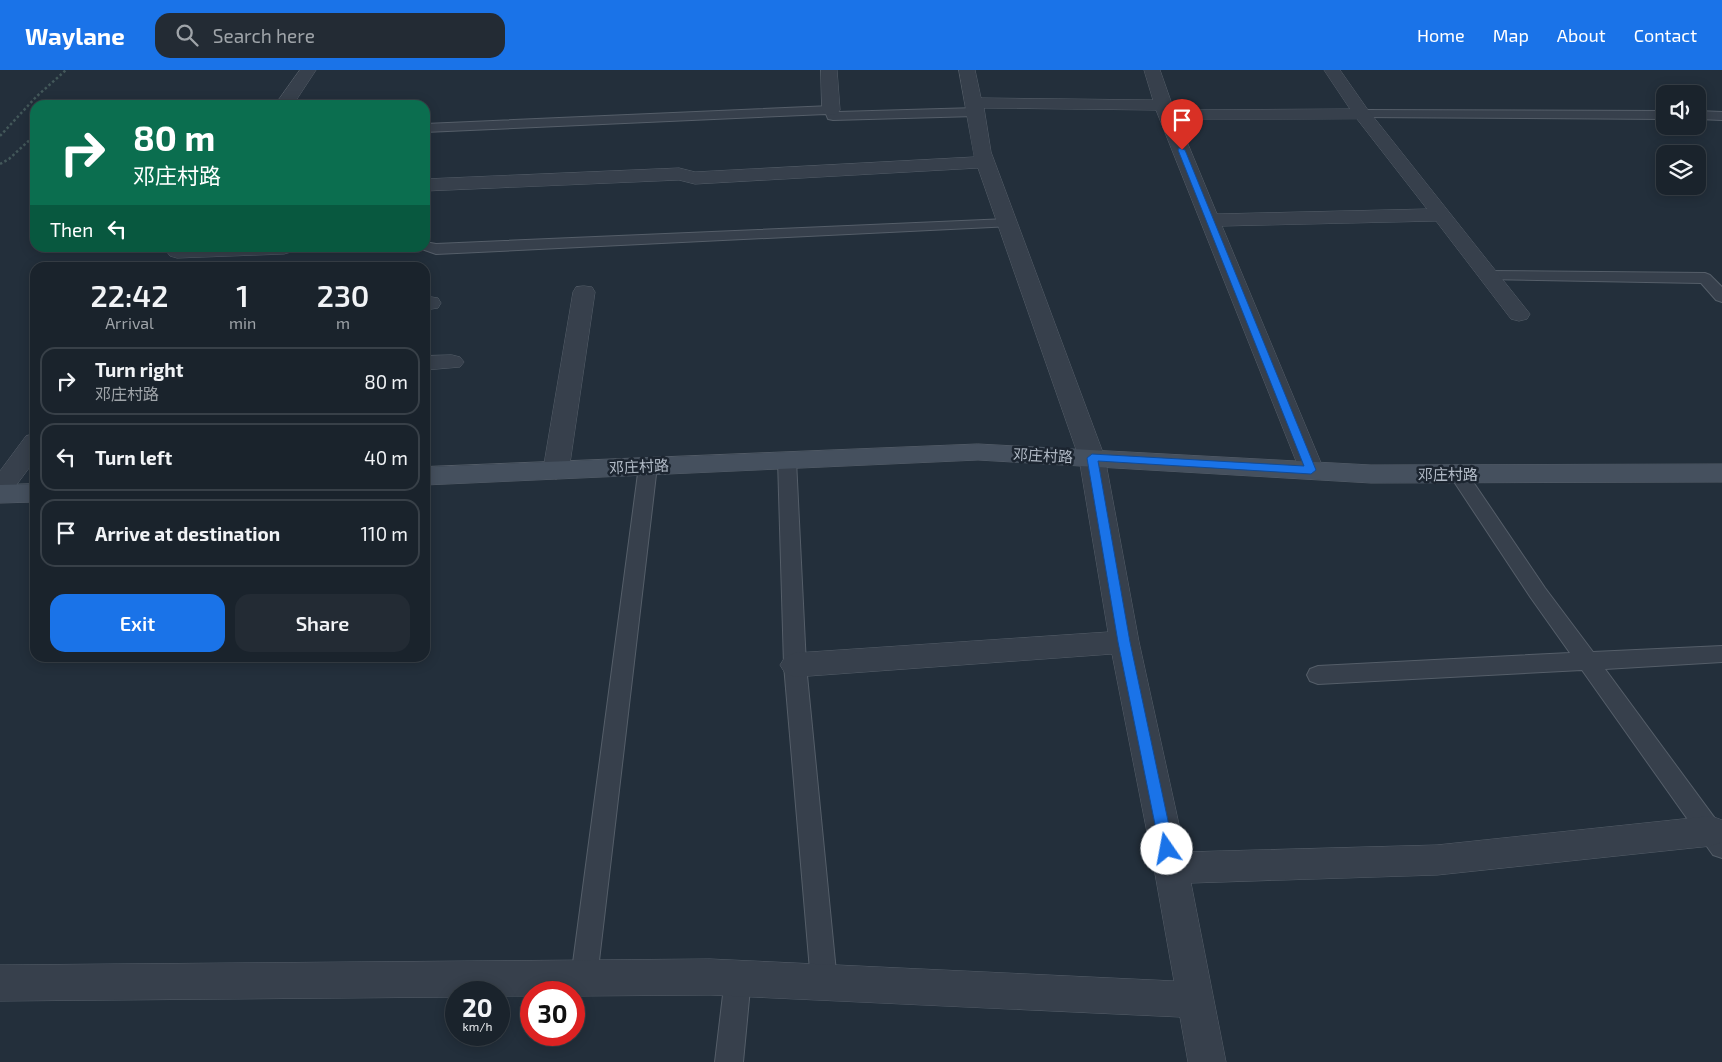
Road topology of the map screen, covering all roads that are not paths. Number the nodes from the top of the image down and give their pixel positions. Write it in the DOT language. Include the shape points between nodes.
graph roads {
  1 [pos="308,70"];
  2 [pos="829,70"];
  3 [pos="967,70"];
  4 [pos="1152,70"];
  5 [pos="1332,70"];
  6 [pos="287,100"];
  7 [pos="975,107"];
  8 [pos="831,110"];
  9 [pos="1165,110"];
  10 [pos="1362,114"];
  11 [pos="1656,115"];
  12 [pos="1706,116"];
  13 [pos="1722,116"];
  14 [pos="430,128"];
  15 [pos="985,162"];
  16 [pos="430,185"];
  17 [pos="1441,215"];
  18 [pos="1210,220"];
  19 [pos="1008,223"];
  20 [pos="430,247"];
  21 [pos="230,252"];
  22 [pos="175,256"];
  23 [pos="1488,276"];
  24 [pos="584,292"];
  25 [pos="1722,297"];
  26 [pos="1518,314"];
  27 [pos="452,362"];
  28 [pos="430,363"];
  29 [pos="30,449"];
  30 [pos="1092,458"];
  31 [pos="787,460"];
  32 [pos="648,466"];
  33 [pos="556,470"];
  34 [pos="1311,470"];
  35 [pos="1722,472"];
  36 [pos="1458,474"];
  37 [pos="430,476"];
  38 [pos="0,489"];
  39 [pos="30,493"];
  40 [pos="0,494"];
  41 [pos="1124,642"];
  42 [pos="1722,654"];
  43 [pos="1588,662"];
  44 [pos="795,665"];
  45 [pos="1318,675"];
  46 [pos="1716,839"];
  47 [pos="1171,868"];
  48 [pos="584,978"];
  49 [pos="738,978"];
  50 [pos="824,982"];
  51 [pos="0,983"];
  52 [pos="1195,1000"];
  53 [pos="730,1062"];
  54 [pos="1206,1062"];
  1 -- 6 [label="street"];
  2 -- 8 [label="street"];
  3 -- 7 [label="street"];
  4 -- 9 [label="street"];
  5 -- 10 [label="street"];
  7 -- 8 [label="lane" via="833,116"];
  7 -- 9 [label="street"];
  7 -- 15 [label="street"];
  8 -- 14 [label="lane"];
  9 -- 10 [label="street"];
  9 -- 18 [label="street"];
  10 -- 11 [label="lane"];
  10 -- 17 [label="street"];
  12 -- 13 [label="lane"];
  15 -- 16 [label="street" via="695,178 679,174"];
  15 -- 19 [label="street"];
  17 -- 18 [label="street"];
  17 -- 23 [label="street"];
  18 -- 34 [label="street"];
  19 -- 20 [label="lane"];
  19 -- 30 [label="street"];
  21 -- 22 [label="street"];
  23 -- 25 [label="lane" via="1705,278"];
  23 -- 26 [label="street"];
  24 -- 33 [label="street"];
  27 -- 28 [label="street"];
  29 -- 38 [label="street"];
  30 -- 31 [label="street, 邓庄村路" via="978,452"];
  30 -- 34 [label="street, 邓庄村路"];
  30 -- 41 [label="street"];
  31 -- 32 [label="street, 邓庄村路"];
  31 -- 44 [label="lane"];
  32 -- 33 [label="street, 邓庄村路"];
  32 -- 48 [label="lane"];
  33 -- 37 [label="street, 邓庄村路"];
  34 -- 36 [label="street, 邓庄村路"];
  35 -- 36 [label="street, 邓庄村路"];
  36 -- 43 [label="lane"];
  39 -- 40 [label="street"];
  41 -- 44 [label="street"];
  41 -- 47 [label="street"];
  42 -- 43 [label="lane"];
  43 -- 45 [label="lane"];
  43 -- 46 [label="lane"];
  44 -- 50 [label="lane"];
  46 -- 47 [label="street" via="1438,860"];
  47 -- 52 [label="street"];
  48 -- 49 [label="street"];
  48 -- 51 [label="street"];
  49 -- 50 [label="street"];
  49 -- 53 [label="lane"];
  50 -- 52 [label="street"];
  52 -- 54 [label="street"];
}
